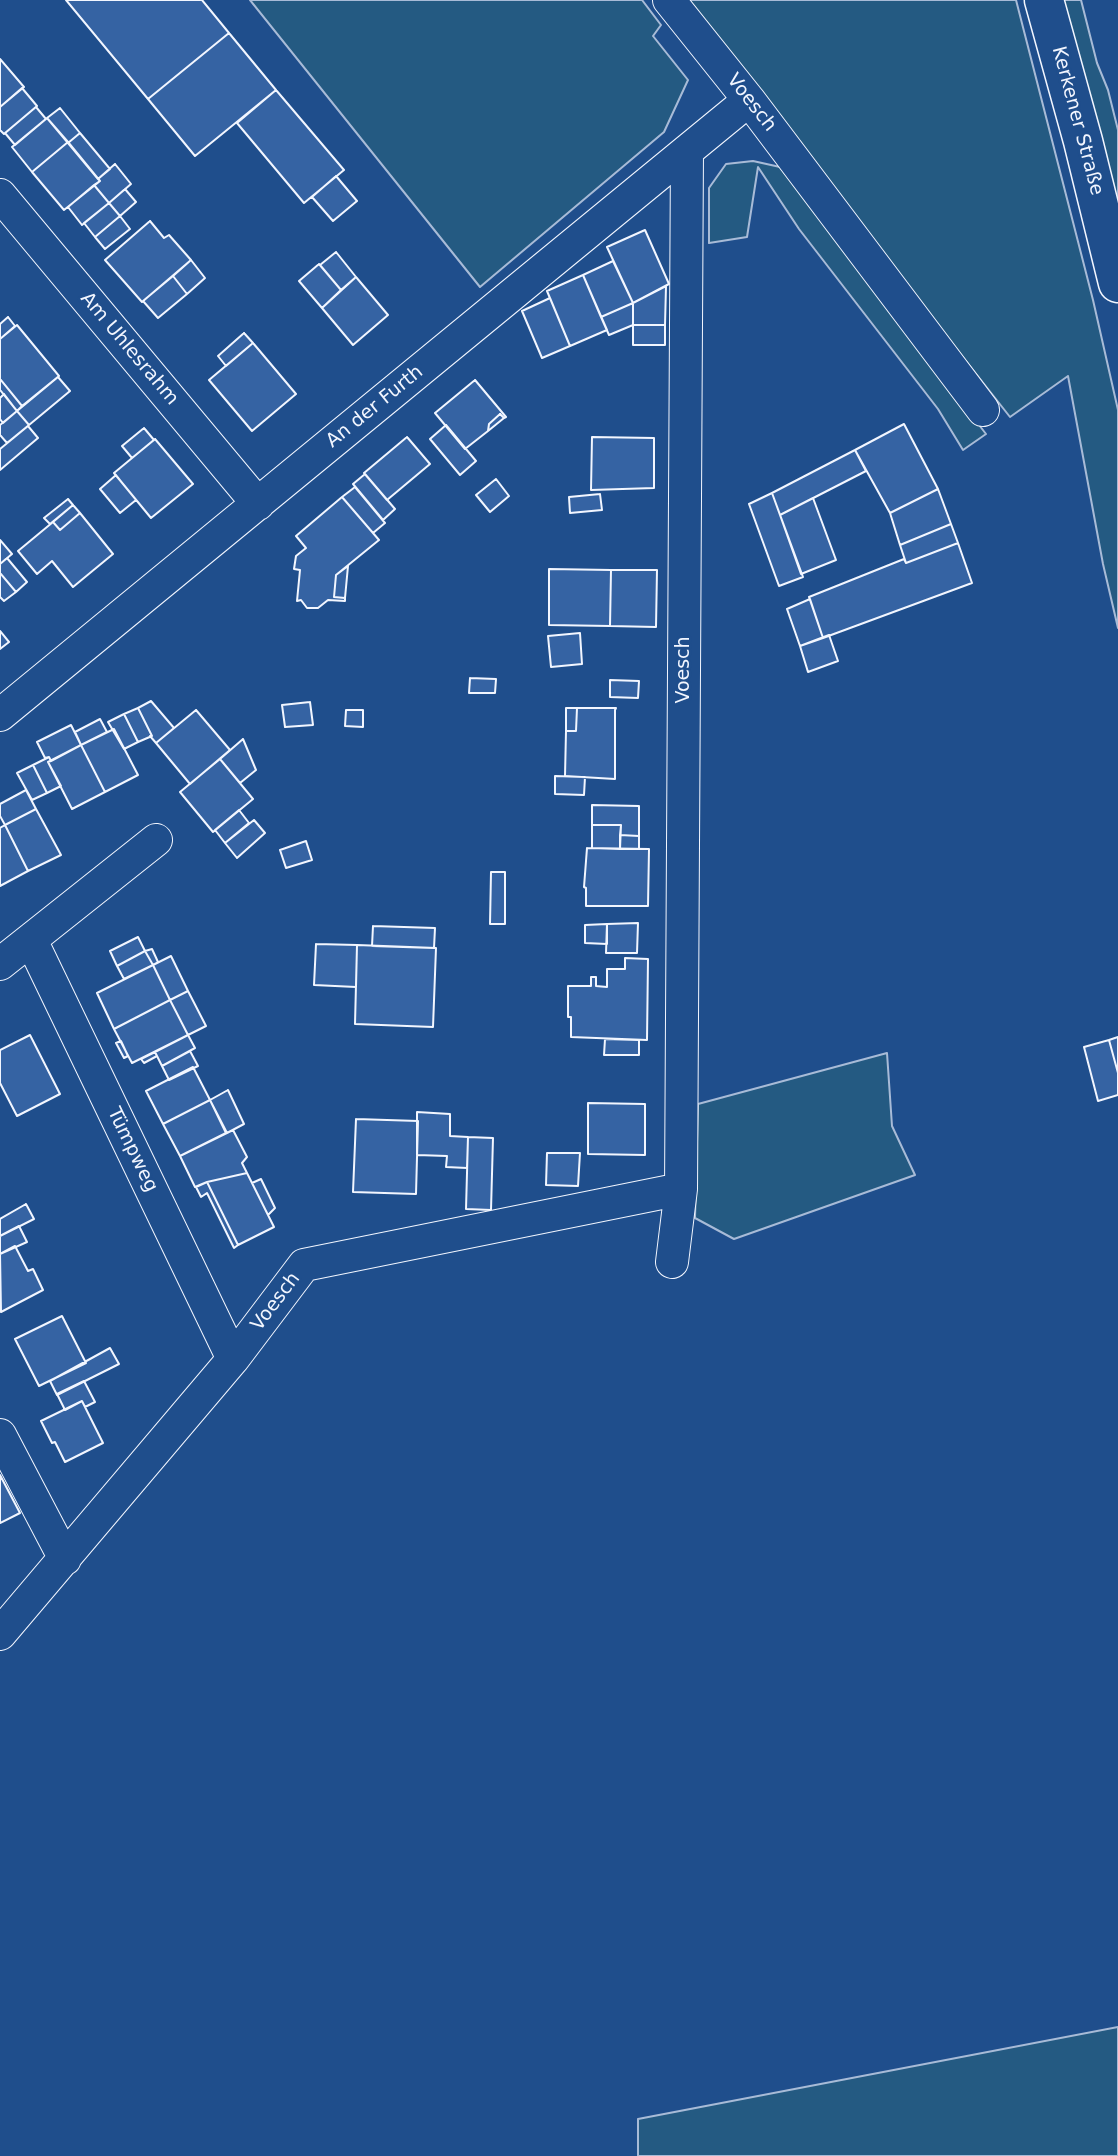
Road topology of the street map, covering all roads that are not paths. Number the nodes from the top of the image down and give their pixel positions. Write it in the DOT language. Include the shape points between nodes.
graph roads {
  1 [pos="669,0"];
  2 [pos="1044,0"];
  3 [pos="749,100"];
  4 [pos="687,151"];
  5 [pos="0,195"];
  6 [pos="1118,283"];
  7 [pos="983,410"];
  8 [pos="258,504"];
  9 [pos="0,715"];
  10 [pos="156,840"];
  11 [pos="31,940"];
  12 [pos="0,964"];
  13 [pos="681,1189"];
  14 [pos="671,1262"];
  15 [pos="233,1359"];
  16 [pos="0,1435"];
  17 [pos="65,1559"];
  18 [pos="0,1634"];
  1 -- 3 [label="street, Voesch"];
  2 -- 6 [label="main road, Kerkener Straße"];
  3 -- 4 [label="street, An der Furth"];
  3 -- 7 [label="street, Voesch"];
  4 -- 8 [label="street, An der Furth"];
  4 -- 13 [label="street, Voesch"];
  5 -- 8 [label="street, Am Uhlesrahm"];
  8 -- 9 [label="street, An der Furth"];
  10 -- 11 [label="street"];
  11 -- 12 [label="street"];
  11 -- 15 [label="street, Tümpweg"];
  13 -- 14 [label="street, Voesch"];
  13 -- 15 [label="street, Voesch" via="303,1265"];
  15 -- 17 [label="street, Voesch"];
  16 -- 17 [label="street"];
  17 -- 18 [label="street, Voesch"];
}
